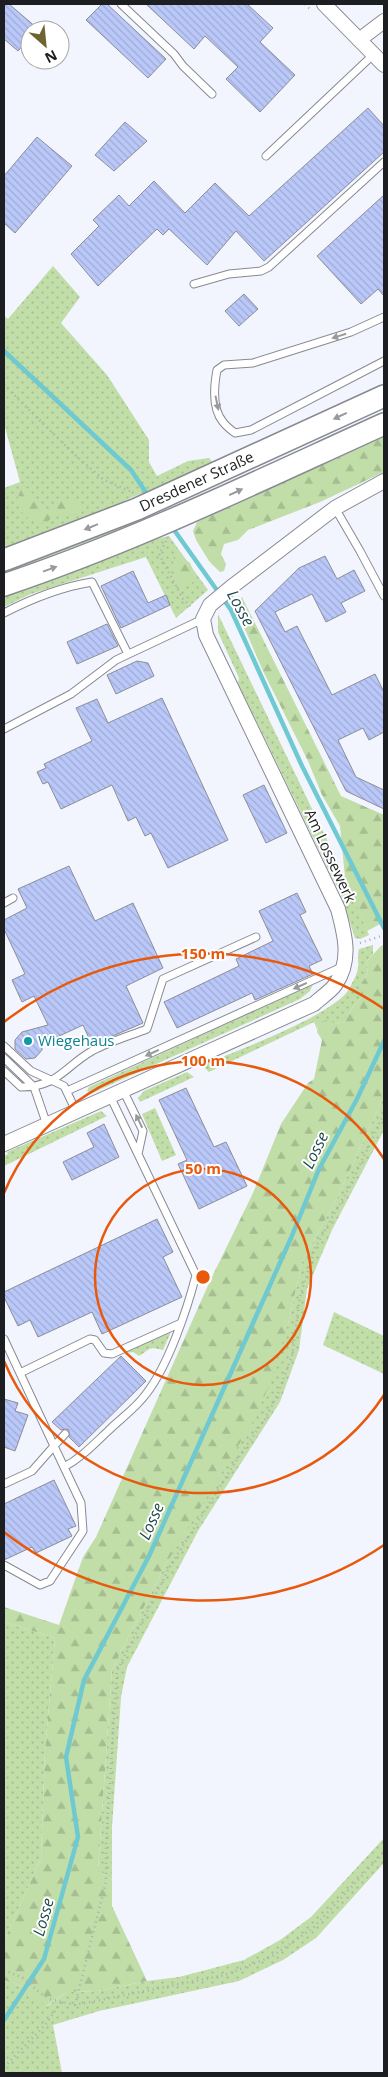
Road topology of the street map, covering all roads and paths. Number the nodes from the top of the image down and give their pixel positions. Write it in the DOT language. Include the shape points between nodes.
graph roads {
  1 [pos="121,4"];
  2 [pos="324,4"];
  3 [pos="384,20"];
  4 [pos="359,40"];
  5 [pos="374,54"];
  6 [pos="384,65"];
  7 [pos="212,94"];
  8 [pos="266,156"];
  9 [pos="384,162"];
  10 [pos="194,284"];
  11 [pos="384,317"];
  12 [pos="384,361"];
  13 [pos="4,385"];
  14 [pos="384,396"];
  15 [pos="384,424"];
  16 [pos="384,481"];
  17 [pos="136,501"];
  18 [pos="335,508"];
  19 [pos="159,534"];
  20 [pos="4,560"];
  21 [pos="4,586"];
  22 [pos="384,596"];
  23 [pos="4,613"];
  24 [pos="203,619"];
  25 [pos="128,654"];
  26 [pos="4,729"];
  27 [pos="13,898"];
  28 [pos="4,903"];
  29 [pos="384,935"];
  30 [pos="256,938"];
  31 [pos="371,940"];
  32 [pos="344,966"];
  33 [pos="4,1046"];
  34 [pos="4,1058"];
  35 [pos="4,1071"];
  36 [pos="53,1081"];
  37 [pos="34,1087"];
  38 [pos="124,1090"];
  39 [pos="67,1091"];
  40 [pos="110,1096"];
  41 [pos="76,1111"];
  42 [pos="384,1114"];
  43 [pos="47,1124"];
  44 [pos="4,1144"];
  45 [pos="138,1154"];
  46 [pos="181,1323"];
  47 [pos="4,1339"];
  48 [pos="20,1373"];
  49 [pos="65,1434"];
  50 [pos="54,1446"];
  51 [pos="64,1467"];
  52 [pos="4,1484"];
  53 [pos="4,1565"];
  54 [pos="384,1852"];
  55 [pos="4,1970"];
  56 [pos="60,2002"];
  57 [pos="75,2005"];
  58 [pos="4,2067"];
  1 -- 7 [label="lane"];
  2 -- 4 [label="street"];
  3 -- 4 [label="street"];
  4 -- 5 [label="street"];
  5 -- 6 [label="street"];
  5 -- 8 [label="lane"];
  9 -- 10 [label="lane" via="269,267"];
  11 -- 12 [label="lane, one-way" via="351,332 253,363 224,364 217,370 215,401 222,421 235,433 251,430"];
  13 -- 17 [label="path" via="73,453 104,480"];
  14 -- 17 [label="main road, Dresdener Straße, one-way" via="178,491"];
  19 -- 15 [label="main road, Dresdener Straße, one-way" via="192,513"];
  16 -- 18 [label="street"];
  17 -- 20 [label="main road, Dresdener Straße, one-way"];
  18 -- 22 [label="lane"];
  18 -- 24 [label="street" via="234,585 210,606"];
  21 -- 19 [label="main road, Dresdener Straße, one-way"];
  19 -- 24 [label="path" via="159,554 183,599"];
  23 -- 25 [label="lane" via="75,585 92,582"];
  24 -- 25 [label="lane"];
  24 -- 32 [label="street, Am Lossewerk" via="206,636 338,909 347,946"];
  25 -- 26 [label="lane" via="71,694"];
  27 -- 28 [label="lane"];
  29 -- 31 [label="path"];
  30 -- 36 [label="lane" via="163,979 147,1029 92,1051"];
  32 -- 38 [label="street, Am Lossewerk" via="334,986 314,1004"];
  32 -- 39 [label="lane, one-way"];
  33 -- 36 [label="lane" via="31,1071"];
  34 -- 37 [label="lane"];
  35 -- 37 [label="lane" via="21,1087"];
  36 -- 37 [label="lane"];
  36 -- 39 [label="lane"];
  37 -- 43 [label="lane"];
  38 -- 40 [label="street, Am Lossewerk"];
  45 -- 38 [label="lane, one-way" via="144,1131"];
  39 -- 41 [label="lane"];
  40 -- 41 [label="street, Am Lossewerk"];
  40 -- 45 [label="lane"];
  41 -- 43 [label="street, Am Lossewerk"];
  42 -- 57 [label="path" via="350,1186 315,1248 300,1297 292,1356 278,1393 265,1419 169,1568 117,1671 106,1882"];
  43 -- 44 [label="street, Am Lossewerk"];
  45 -- 46 [label="lane" via="196,1275"];
  46 -- 48 [label="lane" via="112,1354 104,1353 95,1340 90,1339"];
  46 -- 51 [label="lane" via="146,1395 79,1458"];
  47 -- 48 [label="lane"];
  48 -- 50 [label="lane"];
  49 -- 50 [label="lane"];
  50 -- 51 [label="lane"];
  50 -- 52 [label="lane" via="32,1471"];
  51 -- 53 [label="lane" via="81,1503 83,1531 50,1581 40,1585"];
  54 -- 57 [label="path" via="313,1928 271,1956 225,1975"];
  55 -- 56 [label="path"];
  56 -- 57 [label="path"];
  56 -- 58 [label="path" via="46,2024"];
}
